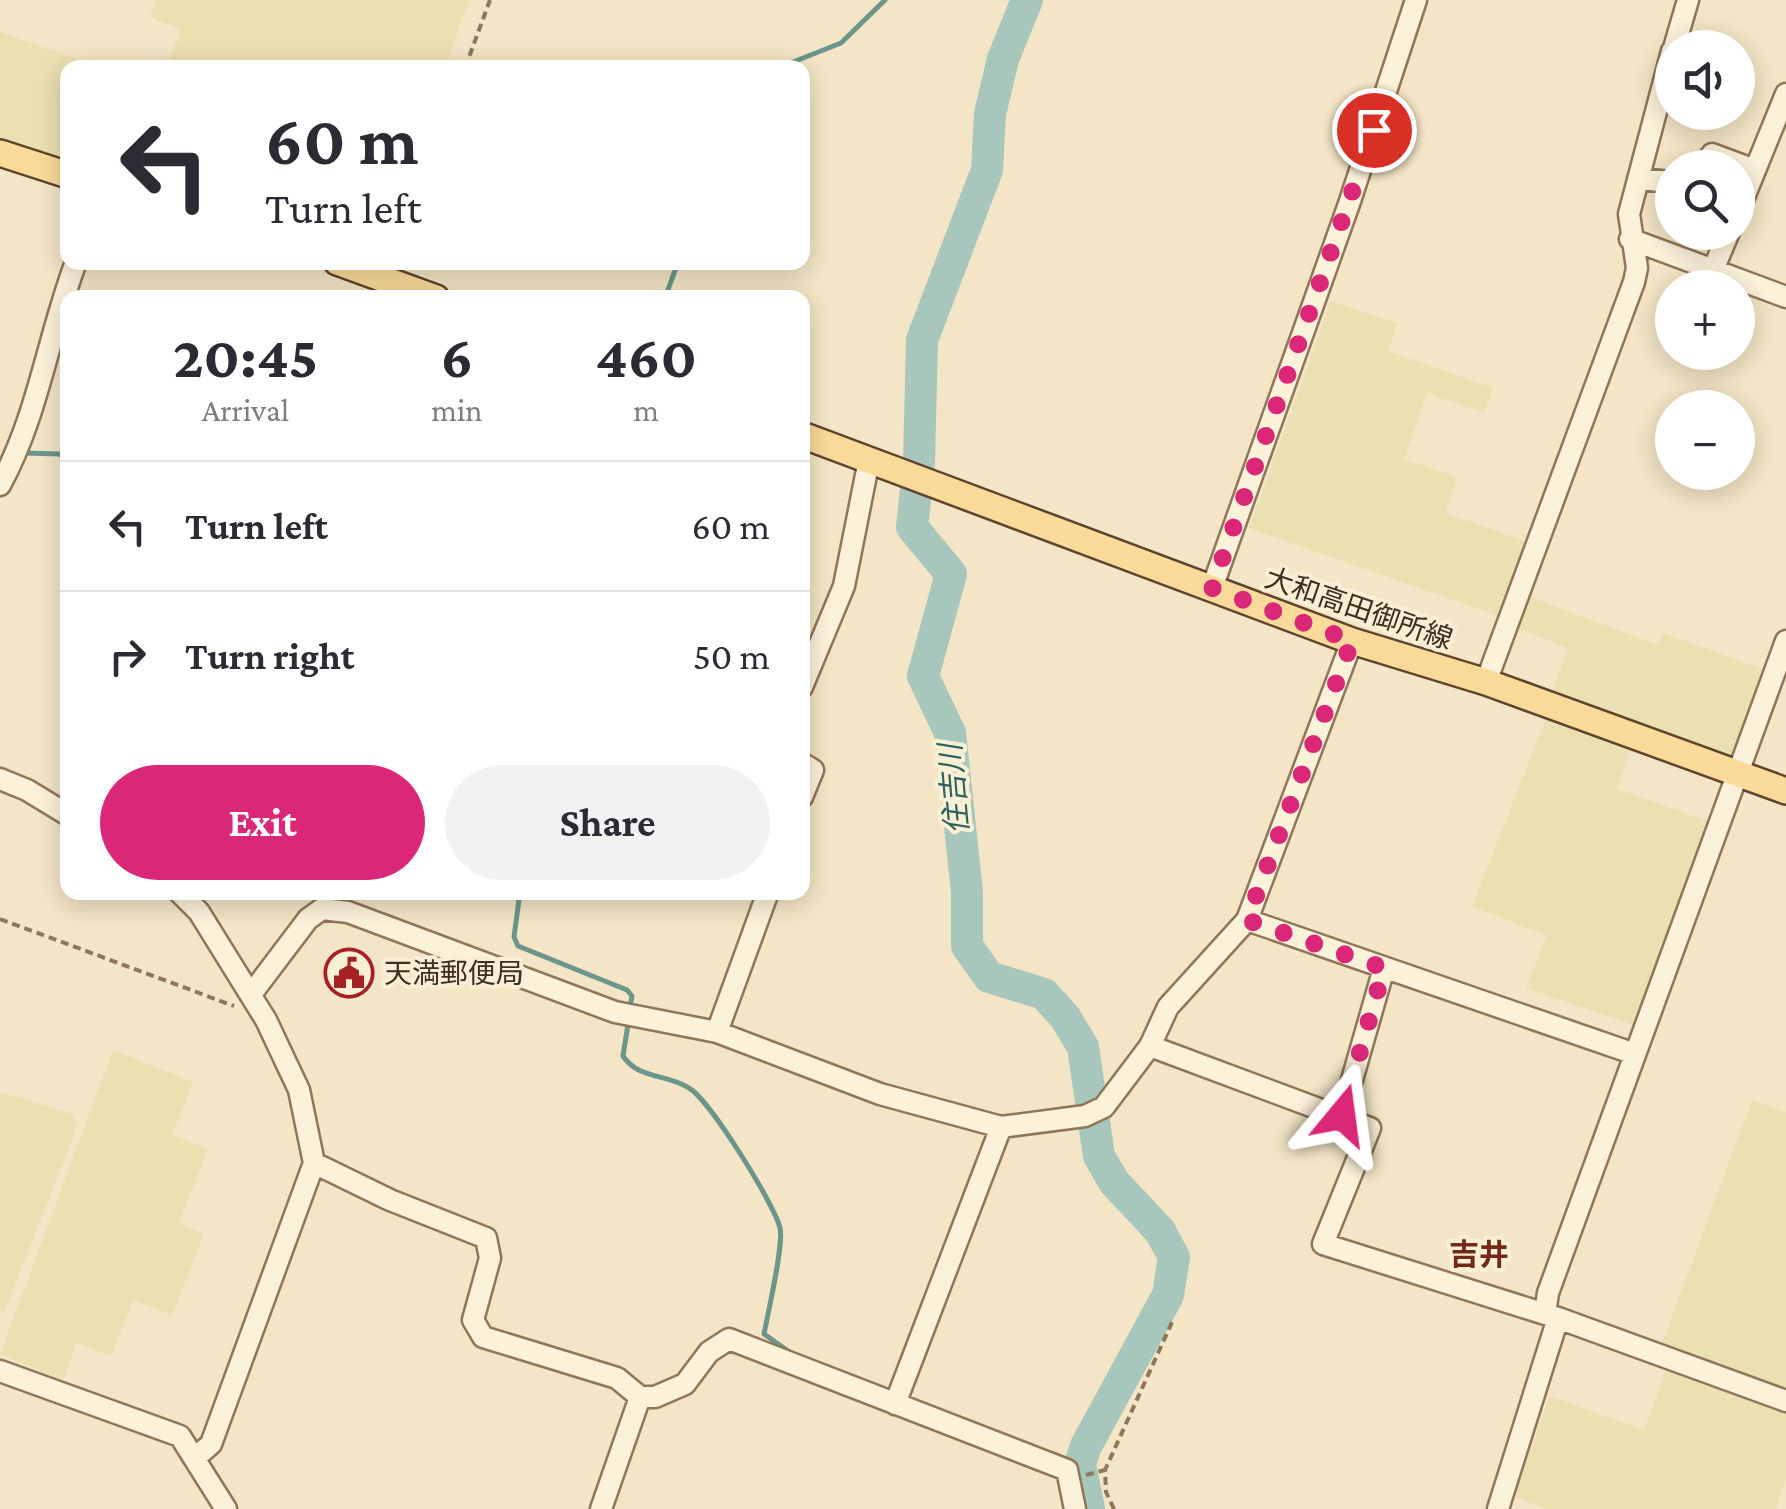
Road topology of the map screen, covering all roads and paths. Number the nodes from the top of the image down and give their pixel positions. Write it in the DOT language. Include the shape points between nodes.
graph roads {
  1 [pos="490,0"];
  2 [pos="1416,0"];
  3 [pos="1688,0"];
  4 [pos="1679,30"];
  5 [pos="469,60"];
  6 [pos="1786,94"];
  7 [pos="1655,116"];
  8 [pos="0,153"];
  9 [pos="1755,170"];
  10 [pos="60,172"];
  11 [pos="1638,179"];
  12 [pos="1655,180"];
  13 [pos="1630,239"];
  14 [pos="1721,250"];
  15 [pos="359,270"];
  16 [pos="1713,270"];
  17 [pos="1755,286"];
  18 [pos="414,290"];
  19 [pos="1786,297"];
  20 [pos="60,305"];
  21 [pos="810,437"];
  22 [pos="869,460"];
  23 [pos="1,481"];
  24 [pos="1212,588"];
  25 [pos="1352,641"];
  26 [pos="1786,642"];
  27 [pos="810,668"];
  28 [pos="1486,682"];
  29 [pos="1736,773"];
  30 [pos="0,779"];
  31 [pos="1786,791"];
  32 [pos="60,811"];
  33 [pos="187,900"];
  34 [pos="765,900"];
  35 [pos="0,919"];
  36 [pos="1247,920"];
  37 [pos="1384,968"];
  38 [pos="252,994"];
  39 [pos="266,1020"];
  40 [pos="717,1032"];
  41 [pos="1150,1046"];
  42 [pos="1634,1054"];
  43 [pos="1342,1115"];
  44 [pos="1001,1127"];
  45 [pos="314,1164"];
  46 [pos="1552,1316"];
  47 [pos="1173,1320"];
  48 [pos="0,1371"];
  49 [pos="640,1396"];
  50 [pos="1786,1401"];
  51 [pos="895,1404"];
  52 [pos="196,1457"];
  53 [pos="226,1509"];
  54 [pos="601,1509"];
  55 [pos="1075,1509"];
  56 [pos="1114,1509"];
  57 [pos="1498,1509"];
  1 -- 5 [label="path"];
  2 -- 24 [label="street"];
  3 -- 4 [label="street"];
  6 -- 9 [label="street"];
  7 -- 11 [label="street"];
  8 -- 10 [label="main road"];
  11 -- 12 [label="street"];
  11 -- 13 [label="street"];
  13 -- 16 [label="street"];
  13 -- 28 [label="street" via="1636,268 1628,300"];
  14 -- 16 [label="street"];
  15 -- 18 [label="main road"];
  17 -- 19 [label="street"];
  20 -- 23 [label="street" via="28,430"];
  21 -- 22 [label="main road, 大和高田御所線"];
  22 -- 24 [label="main road, 大和高田御所線"];
  22 -- 27 [label="street" via="844,586"];
  24 -- 25 [label="main road, 大和高田御所線"];
  25 -- 28 [label="main road, 大和高田御所線"];
  25 -- 36 [label="street"];
  26 -- 29 [label="street"];
  28 -- 29 [label="main road, 大和高田御所線"];
  29 -- 31 [label="main road, 大和高田御所線"];
  29 -- 42 [label="street"];
  30 -- 32 [label="street"];
  33 -- 38 [label="street"];
  34 -- 40 [label="street"];
  35 -- 39 [label="path"];
  36 -- 37 [label="street"];
  36 -- 41 [label="street" via="1168,1008"];
  37 -- 42 [label="street"];
  37 -- 43 [label="street"];
  38 -- 39 [label="street"];
  38 -- 40 [label="street" via="322,909 348,912 614,1012"];
  39 -- 45 [label="street" via="299,1090"];
  40 -- 44 [label="street" via="880,1094"];
  41 -- 43 [label="street"];
  41 -- 44 [label="street" via="1097,1111"];
  42 -- 46 [label="street" via="1548,1293"];
  43 -- 46 [label="street" via="1370,1128 1323,1244"];
  44 -- 51 [label="street"];
  45 -- 49 [label="street" via="486,1238 490,1258 473,1320 483,1338 617,1378"];
  45 -- 52 [label="street" via="211,1444"];
  46 -- 50 [label="street"];
  46 -- 57 [label="street"];
  47 -- 56 [label="path" via="1105,1470"];
  48 -- 52 [label="street" via="180,1436"];
  49 -- 51 [label="street" via="685,1384 729,1339"];
  49 -- 54 [label="street"];
  51 -- 55 [label="street" via="1067,1470"];
  52 -- 53 [label="street"];
}
